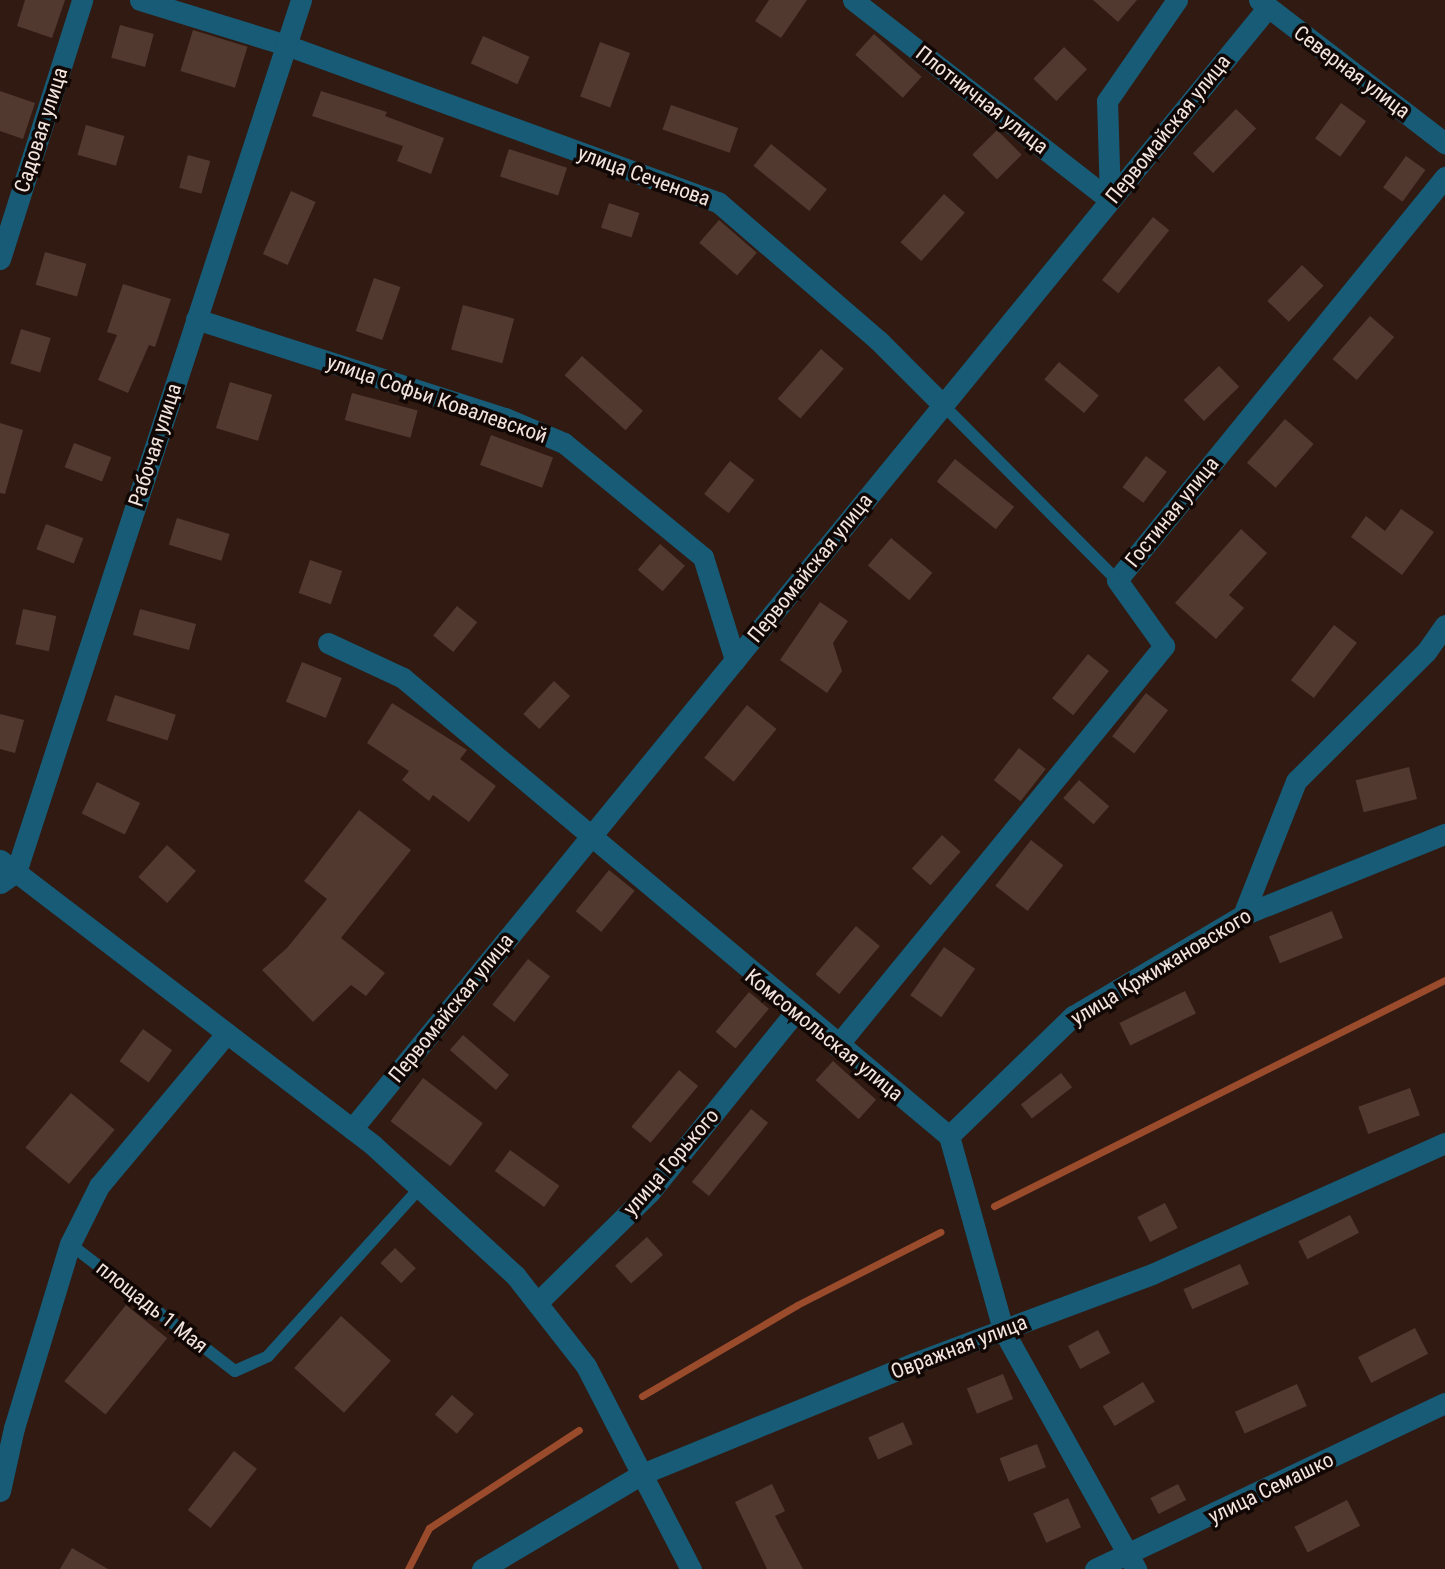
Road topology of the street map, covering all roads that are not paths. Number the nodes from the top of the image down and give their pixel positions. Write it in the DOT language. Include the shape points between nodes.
graph roads {
  1 [pos="82,0"];
  2 [pos="141,0"];
  3 [pos="302,0"];
  4 [pos="853,0"];
  5 [pos="1177,0"];
  6 [pos="1263,4"];
  7 [pos="286,45"];
  8 [pos="1445,143"];
  9 [pos="1445,177"];
  10 [pos="1110,200"];
  11 [pos="0,259"];
  12 [pos="196,319"];
  13 [pos="943,405"];
  14 [pos="1117,580"];
  15 [pos="1445,625"];
  16 [pos="328,643"];
  17 [pos="735,660"];
  18 [pos="1445,834"];
  19 [pos="590,838"];
  20 [pos="5,871"];
  21 [pos="1243,915"];
  22 [pos="796,1012"];
  23 [pos="227,1033"];
  24 [pos="837,1046"];
  25 [pos="352,1129"];
  26 [pos="949,1136"];
  27 [pos="1445,1143"];
  28 [pos="420,1188"];
  29 [pos="70,1244"];
  30 [pos="537,1303"];
  31 [pos="1003,1330"];
  32 [pos="1445,1403"];
  33 [pos="642,1474"];
  34 [pos="0,1491"];
  35 [pos="1133,1563"];
  36 [pos="482,1569"];
  37 [pos="691,1569"];
  38 [pos="1095,1569"];
  1 -- 11 [label="street, Садовая улица"];
  2 -- 7 [label="street, улица Сеченова"];
  3 -- 7 [label="street, Рабочая улица"];
  4 -- 10 [label="street, Плотничная улица"];
  5 -- 10 [label="street" via="1107,101"];
  6 -- 8 [label="street, Северная улица"];
  6 -- 10 [label="street, Первомайская улица"];
  7 -- 12 [label="street, Рабочая улица"];
  7 -- 13 [label="street, улица Сеченова" via="718,202 878,340"];
  9 -- 14 [label="street, Гостиная улица"];
  10 -- 13 [label="street, Первомайская улица"];
  12 -- 17 [label="street, улица Софьи Ковалевской" via="505,418 564,443 703,556"];
  12 -- 20 [label="street, Рабочая улица"];
  13 -- 14 [label="lane"];
  13 -- 17 [label="street, Первомайская улица"];
  14 -- 24 [label="street, Гостиная улица" via="1164,646"];
  15 -- 21 [label="street" via="1426,652 1296,781"];
  16 -- 19 [label="street, Комсомольская улица" via="402,678"];
  17 -- 19 [label="street, Первомайская улица"];
  18 -- 21 [label="street, улица Кржижановского"];
  19 -- 22 [label="street, Комсомольская улица"];
  19 -- 25 [label="street, Первомайская улица"];
  20 -- 23 [label="street"];
  21 -- 26 [label="street, улица Кржижановского" via="1073,1016"];
  22 -- 24 [label="street, Комсомольская улица"];
  22 -- 30 [label="street, улица Горького" via="650,1192"];
  23 -- 25 [label="street"];
  23 -- 29 [label="street" via="99,1186"];
  24 -- 26 [label="street, Комсомольская улица"];
  25 -- 28 [label="street"];
  26 -- 31 [label="street"];
  27 -- 31 [label="street, Овражная улица" via="1152,1274"];
  28 -- 29 [label="lane, площадь 1 Мая" via="268,1356 235,1371"];
  28 -- 30 [label="street" via="515,1275"];
  29 -- 34 [label="street" via="14,1428"];
  30 -- 33 [label="street" via="586,1366"];
  31 -- 33 [label="street, Овражная улица"];
  31 -- 35 [label="street"];
  32 -- 35 [label="street, улица Семашко"];
  33 -- 36 [label="street, Овражная улица"];
  33 -- 37 [label="street"];
  35 -- 38 [label="street, улица Семашко"];
}
